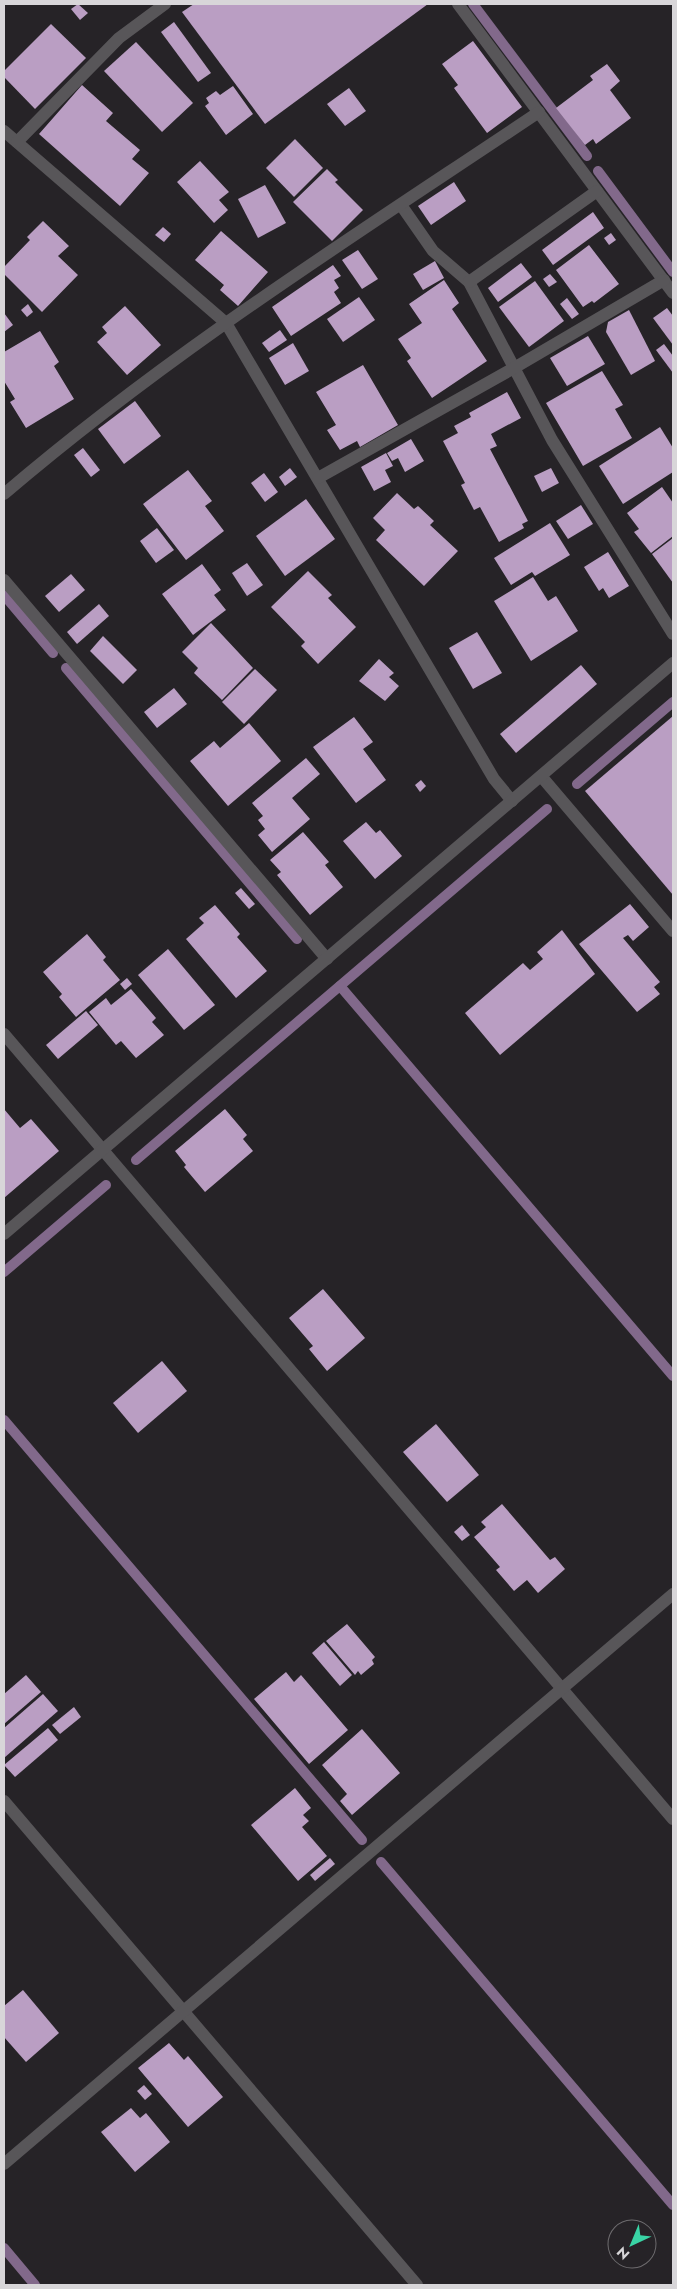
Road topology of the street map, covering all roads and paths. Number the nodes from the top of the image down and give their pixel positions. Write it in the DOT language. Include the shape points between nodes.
graph roads {
  1 [pos="165,4"];
  2 [pos="458,4"];
  3 [pos="539,112"];
  4 [pos="4,131"];
  5 [pos="16,142"];
  6 [pos="597,191"];
  7 [pos="401,205"];
  8 [pos="664,280"];
  9 [pos="469,282"];
  10 [pos="673,293"];
  11 [pos="226,323"];
  12 [pos="514,368"];
  13 [pos="318,478"];
  14 [pos="4,494"];
  15 [pos="4,580"];
  16 [pos="673,634"];
  17 [pos="673,663"];
  18 [pos="541,776"];
  19 [pos="512,801"];
  20 [pos="673,931"];
  21 [pos="327,959"];
  22 [pos="4,1034"];
  23 [pos="102,1150"];
  24 [pos="4,1234"];
  25 [pos="673,1594"];
  26 [pos="562,1689"];
  27 [pos="4,1801"];
  28 [pos="673,1819"];
  29 [pos="183,2012"];
  30 [pos="4,2164"];
  31 [pos="417,2285"];
  1 -- 5 [label="street" via="119,38"];
  2 -- 3 [label="street"];
  3 -- 6 [label="street"];
  3 -- 7 [label="street"];
  4 -- 5 [label="street"];
  5 -- 11 [label="street"];
  6 -- 8 [label="street"];
  6 -- 9 [label="street"];
  7 -- 9 [label="street" via="433,251"];
  7 -- 11 [label="street"];
  8 -- 10 [label="street"];
  8 -- 12 [label="street"];
  9 -- 12 [label="street"];
  11 -- 13 [label="street"];
  11 -- 14 [label="street" via="84,426"];
  12 -- 13 [label="street"];
  12 -- 16 [label="street" via="552,440"];
  13 -- 19 [label="street" via="494,779"];
  15 -- 21 [label="street"];
  17 -- 18 [label="street"];
  18 -- 19 [label="street"];
  18 -- 20 [label="street"];
  19 -- 21 [label="street"];
  21 -- 23 [label="street"];
  22 -- 23 [label="street"];
  23 -- 24 [label="street"];
  23 -- 26 [label="street"];
  25 -- 26 [label="street"];
  26 -- 28 [label="street"];
  26 -- 29 [label="street"];
  27 -- 29 [label="street"];
  29 -- 30 [label="street"];
  29 -- 31 [label="street"];
}
